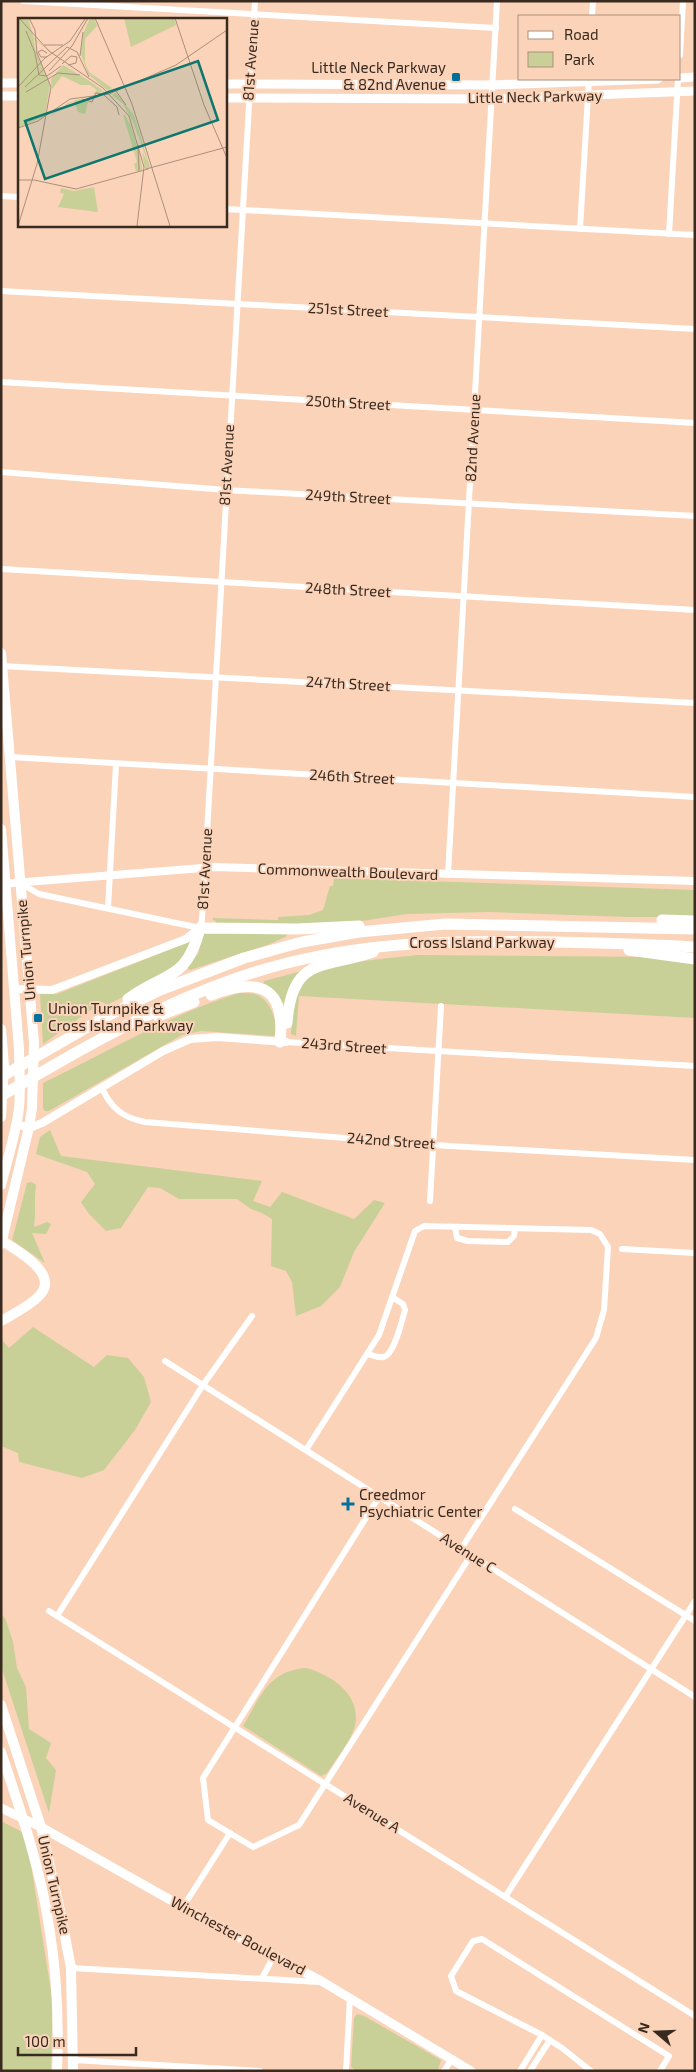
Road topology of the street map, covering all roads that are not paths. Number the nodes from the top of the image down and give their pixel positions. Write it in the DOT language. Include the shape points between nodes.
graph roads {
  1 [pos="23,1"];
  2 [pos="255,1"];
  3 [pos="497,1"];
  4 [pos="593,1"];
  5 [pos="683,1"];
  6 [pos="254,14"];
  7 [pos="592,15"];
  8 [pos="496,28"];
  9 [pos="681,37"];
  10 [pos="694,77"];
  11 [pos="681,78"];
  12 [pos="589,80"];
  13 [pos="679,80"];
  14 [pos="1,83"];
  15 [pos="18,83"];
  16 [pos="226,84"];
  17 [pos="249,84"];
  18 [pos="492,85"];
  19 [pos="695,91"];
  20 [pos="678,92"];
  21 [pos="1,96"];
  22 [pos="18,96"];
  23 [pos="588,96"];
  24 [pos="226,98"];
  25 [pos="248,98"];
  26 [pos="492,99"];
  27 [pos="1,196"];
  28 [pos="18,198"];
  29 [pos="226,209"];
  30 [pos="242,210"];
  31 [pos="485,224"];
  32 [pos="580,229"];
  33 [pos="669,234"];
  34 [pos="695,235"];
  35 [pos="1,292"];
  36 [pos="237,303"];
  37 [pos="480,317"];
  38 [pos="695,329"];
  39 [pos="1,382"];
  40 [pos="231,397"];
  41 [pos="474,410"];
  42 [pos="695,423"];
  43 [pos="1,472"];
  44 [pos="226,490"];
  45 [pos="469,504"];
  46 [pos="695,516"];
  47 [pos="1,569"];
  48 [pos="221,583"];
  49 [pos="464,596"];
  50 [pos="695,610"];
  51 [pos="1,654"];
  52 [pos="2,666"];
  53 [pos="216,676"];
  54 [pos="459,690"];
  55 [pos="695,703"];
  56 [pos="10,757"];
  57 [pos="116,764"];
  58 [pos="210,770"];
  59 [pos="454,783"];
  60 [pos="695,797"];
  61 [pos="1,829"];
  62 [pos="205,868"];
  63 [pos="448,875"];
  64 [pos="110,876"];
  65 [pos="695,881"];
  66 [pos="20,882"];
  67 [pos="3,884"];
  68 [pos="108,908"];
  69 [pos="695,921"];
  70 [pos="604,926"];
  71 [pos="200,928"];
  72 [pos="387,928"];
  73 [pos="695,929"];
  74 [pos="596,943"];
  75 [pos="399,944"];
  76 [pos="695,947"];
  77 [pos="695,959"];
  78 [pos="29,988"];
  79 [pos="14,989"];
  80 [pos="441,1006"];
  81 [pos="105,1017"];
  82 [pos="127,1024"];
  83 [pos="1,1030"];
  84 [pos="283,1042"];
  85 [pos="438,1052"];
  86 [pos="695,1066"];
  87 [pos="2,1072"];
  88 [pos="102,1088"];
  89 [pos="2,1110"];
  90 [pos="16,1125"];
  91 [pos="29,1127"];
  92 [pos="433,1145"];
  93 [pos="695,1160"];
  94 [pos="1,1185"];
  95 [pos="430,1201"];
  96 [pos="454,1227"];
  97 [pos="515,1228"];
  98 [pos="1,1240"];
  99 [pos="1,1244"];
  100 [pos="622,1249"];
  101 [pos="695,1253"];
  102 [pos="392,1297"];
  103 [pos="252,1316"];
  104 [pos="1,1321"];
  105 [pos="367,1354"];
  106 [pos="165,1361"];
  107 [pos="203,1385"];
  108 [pos="306,1450"];
  109 [pos="379,1496"];
  110 [pos="515,1509"];
  111 [pos="461,1549"];
  112 [pos="471,1556"];
  113 [pos="695,1601"];
  114 [pos="50,1611"];
  115 [pos="57,1616"];
  116 [pos="685,1616"];
  117 [pos="695,1621"];
  118 [pos="651,1669"];
  119 [pos="695,1697"];
  120 [pos="1,1705"];
  121 [pos="235,1727"];
  122 [pos="1,1752"];
  123 [pos="326,1785"];
  124 [pos="1,1808"];
  125 [pos="22,1818"];
  126 [pos="40,1827"];
  127 [pos="230,1833"];
  128 [pos="505,1897"];
  129 [pos="183,1907"];
  130 [pos="274,1956"];
  131 [pos="71,1968"];
  132 [pos="262,1978"];
  133 [pos="323,1982"];
  134 [pos="350,1997"];
  135 [pos="695,2016"];
  136 [pos="542,2035"];
  137 [pos="550,2040"];
  138 [pos="452,2059"];
  139 [pos="74,2060"];
  140 [pos="56,2071"];
  141 [pos="73,2071"];
  142 [pos="260,2071"];
  143 [pos="346,2071"];
  144 [pos="444,2071"];
  145 [pos="471,2071"];
  146 [pos="520,2071"];
  147 [pos="530,2071"];
  148 [pos="591,2071"];
  149 [pos="660,2071"];
  1 -- 6 [label="street"];
  2 -- 6 [label="street, 81st Avenue"];
  3 -- 8 [label="street, 82nd Avenue"];
  4 -- 7 [label="street"];
  5 -- 9 [label="street"];
  6 -- 8 [label="street"];
  6 -- 17 [label="street, 81st Avenue"];
  8 -- 18 [label="street, 82nd Avenue"];
  10 -- 11 [label="main road"];
  12 -- 18 [label="main road, Little Neck Parkway"];
  12 -- 23 [label="street"];
  13 -- 20 [label="street"];
  14 -- 15 [label="main road"];
  16 -- 17 [label="main road, Little Neck Parkway"];
  17 -- 18 [label="main road, Little Neck Parkway"];
  17 -- 25 [label="street, 81st Avenue"];
  18 -- 26 [label="street, 82nd Avenue"];
  19 -- 20 [label="main road, Little Neck Parkway"];
  20 -- 23 [label="main road, Little Neck Parkway"];
  20 -- 33 [label="street"];
  21 -- 22 [label="main road"];
  23 -- 26 [label="main road, Little Neck Parkway"];
  23 -- 32 [label="street"];
  24 -- 25 [label="main road, Little Neck Parkway"];
  25 -- 26 [label="main road, Little Neck Parkway"];
  25 -- 30 [label="street, 81st Avenue"];
  26 -- 31 [label="street, 82nd Avenue"];
  27 -- 28 [label="street"];
  29 -- 30 [label="street"];
  30 -- 31 [label="street"];
  30 -- 36 [label="street, 81st Avenue"];
  31 -- 32 [label="street"];
  31 -- 37 [label="street, 82nd Avenue"];
  32 -- 33 [label="street"];
  33 -- 34 [label="street"];
  35 -- 36 [label="street, 251st Street"];
  36 -- 37 [label="street, 251st Street"];
  36 -- 40 [label="street, 81st Avenue"];
  37 -- 38 [label="street, 251st Street"];
  37 -- 41 [label="street, 82nd Avenue"];
  39 -- 40 [label="street, 250th Street"];
  40 -- 41 [label="street, 250th Street"];
  40 -- 44 [label="street, 81st Avenue"];
  41 -- 42 [label="street, 250th Street"];
  41 -- 45 [label="street, 82nd Avenue"];
  43 -- 44 [label="street, 249th Street"];
  44 -- 45 [label="street, 249th Street"];
  44 -- 48 [label="street, 81st Avenue"];
  45 -- 46 [label="street, 249th Street"];
  45 -- 49 [label="street, 82nd Avenue"];
  47 -- 48 [label="street, 248th Street"];
  48 -- 49 [label="street, 248th Street"];
  48 -- 53 [label="street, 81st Avenue"];
  49 -- 50 [label="street, 248th Street"];
  49 -- 54 [label="street, 82nd Avenue"];
  51 -- 52 [label="main road, Union Turnpike"];
  52 -- 53 [label="street, 247th Street"];
  52 -- 56 [label="main road, Union Turnpike"];
  53 -- 54 [label="street, 247th Street"];
  53 -- 58 [label="street, 81st Avenue"];
  54 -- 55 [label="street, 247th Street"];
  54 -- 59 [label="street, 82nd Avenue"];
  56 -- 57 [label="street, 246th Street"];
  56 -- 66 [label="main road, Union Turnpike"];
  57 -- 58 [label="street, 246th Street"];
  57 -- 64 [label="street"];
  58 -- 59 [label="street, 246th Street"];
  58 -- 62 [label="street, 81st Avenue"];
  59 -- 60 [label="street, 246th Street"];
  59 -- 63 [label="street, 82nd Avenue"];
  61 -- 67 [label="main road, Union Turnpike"];
  62 -- 63 [label="street, Commonwealth Boulevard"];
  62 -- 64 [label="street, Commonwealth Boulevard"];
  62 -- 71 [label="street, 81st Avenue"];
  63 -- 65 [label="street, Commonwealth Boulevard"];
  64 -- 66 [label="street, Commonwealth Boulevard"];
  64 -- 68 [label="street"];
  66 -- 67 [label="street, Commonwealth Boulevard"];
  66 -- 68 [label="street" via="39,894"];
  66 -- 78 [label="main road, Union Turnpike"];
  67 -- 79 [label="main road, Union Turnpike"];
  68 -- 71 [label="street"];
  69 -- 70 [label="highway" via="663,920"];
  70 -- 72 [label="highway, Cross Island Parkway" via="464,923"];
  70 -- 73 [label="highway, Cross Island Parkway"];
  71 -- 72 [label="highway"];
  71 -- 78 [label="street" via="186,939 60,987 48,990"];
  71 -- 81 [label="highway" via="184,965 167,978 141,990"];
  72 -- 81 [label="highway, Cross Island Parkway" via="321,938 244,958 187,978"];
  74 -- 75 [label="highway, Cross Island Parkway" via="467,940"];
  74 -- 76 [label="highway, Cross Island Parkway"];
  74 -- 77 [label="highway"];
  75 -- 82 [label="highway, Cross Island Parkway" via="329,954 254,972"];
  75 -- 84 [label="highway" via="359,957 325,963 308,972 296,985 291,997"];
  78 -- 79 [label="street"];
  78 -- 91 [label="main road, Union Turnpike" via="34,1043"];
  79 -- 90 [label="main road, Union Turnpike" via="19,1048"];
  80 -- 85 [label="street"];
  81 -- 87 [label="highway, Cross Island Parkway"];
  82 -- 84 [label="highway" via="234,987 250,986 264,990 278,1004"];
  82 -- 89 [label="highway, Cross Island Parkway"];
  83 -- 87 [label="main road"];
  84 -- 85 [label="street, 243rd Street"];
  84 -- 88 [label="street, 243rd Street" via="217,1037 190,1039"];
  85 -- 86 [label="street, 243rd Street"];
  85 -- 92 [label="street"];
  87 -- 89 [label="main road"];
  88 -- 91 [label="street, 243rd Street" via="42,1123"];
  88 -- 92 [label="street, 242nd Street" via="117,1111 140,1121"];
  90 -- 91 [label="street"];
  90 -- 94 [label="main road, Union Turnpike"];
  91 -- 99 [label="main road, Union Turnpike"];
  92 -- 93 [label="street, 242nd Street"];
  92 -- 95 [label="street"];
  96 -- 97 [label="street"];
  96 -- 97 [label="street" via="457,1238 508,1242 514,1236"];
  96 -- 102 [label="street" via="424,1226 415,1231"];
  97 -- 111 [label="street" via="592,1230 600,1234 608,1247 604,1310 596,1338"];
  98 -- 104 [label="main road" via="41,1270 44,1288 38,1297"];
  100 -- 101 [label="street"];
  102 -- 105 [label="street" via="379,1335"];
  102 -- 105 [label="street" via="403,1304 405,1310 393,1348 383,1358"];
  103 -- 107 [label="street"];
  105 -- 108 [label="street"];
  106 -- 107 [label="street, Avenue C"];
  107 -- 108 [label="street, Avenue C"];
  107 -- 115 [label="street"];
  108 -- 109 [label="street, Avenue C"];
  109 -- 111 [label="street, Avenue C"];
  109 -- 121 [label="street"];
  110 -- 116 [label="street"];
  111 -- 112 [label="street, Avenue C"];
  112 -- 118 [label="street, Avenue C"];
  112 -- 123 [label="street"];
  113 -- 116 [label="street"];
  114 -- 115 [label="street, Avenue A"];
  115 -- 121 [label="street, Avenue A"];
  116 -- 117 [label="street"];
  116 -- 118 [label="street"];
  118 -- 119 [label="street, Avenue C"];
  118 -- 128 [label="street"];
  120 -- 126 [label="main road, Union Turnpike"];
  121 -- 123 [label="street, Avenue A"];
  121 -- 127 [label="street" via="203,1778 208,1820"];
  122 -- 125 [label="main road, Union Turnpike"];
  123 -- 127 [label="street" via="299,1825 253,1847"];
  123 -- 128 [label="street, Avenue A"];
  124 -- 125 [label="main road, Winchester Boulevard"];
  125 -- 126 [label="main road, Winchester Boulevard"];
  125 -- 140 [label="main road, Union Turnpike" via="42,1886 49,1924 57,1998"];
  126 -- 129 [label="main road, Winchester Boulevard"];
  126 -- 131 [label="main road, Union Turnpike"];
  127 -- 129 [label="street"];
  128 -- 135 [label="street, Avenue A"];
  129 -- 130 [label="main road, Winchester Boulevard"];
  130 -- 132 [label="street"];
  130 -- 133 [label="main road, Winchester Boulevard"];
  131 -- 132 [label="street"];
  131 -- 139 [label="main road, Union Turnpike"];
  132 -- 133 [label="street"];
  133 -- 134 [label="main road, Winchester Boulevard"];
  134 -- 138 [label="main road, Winchester Boulevard"];
  134 -- 143 [label="street"];
  136 -- 137 [label="street"];
  136 -- 146 [label="street"];
  136 -- 149 [label="street" via="456,1991 451,1976 473,1941 482,1939 669,2056"];
  137 -- 147 [label="street"];
  137 -- 148 [label="street"];
  138 -- 144 [label="street"];
  138 -- 145 [label="main road, Winchester Boulevard"];
  139 -- 141 [label="main road, Union Turnpike"];
  139 -- 142 [label="street"];
}
